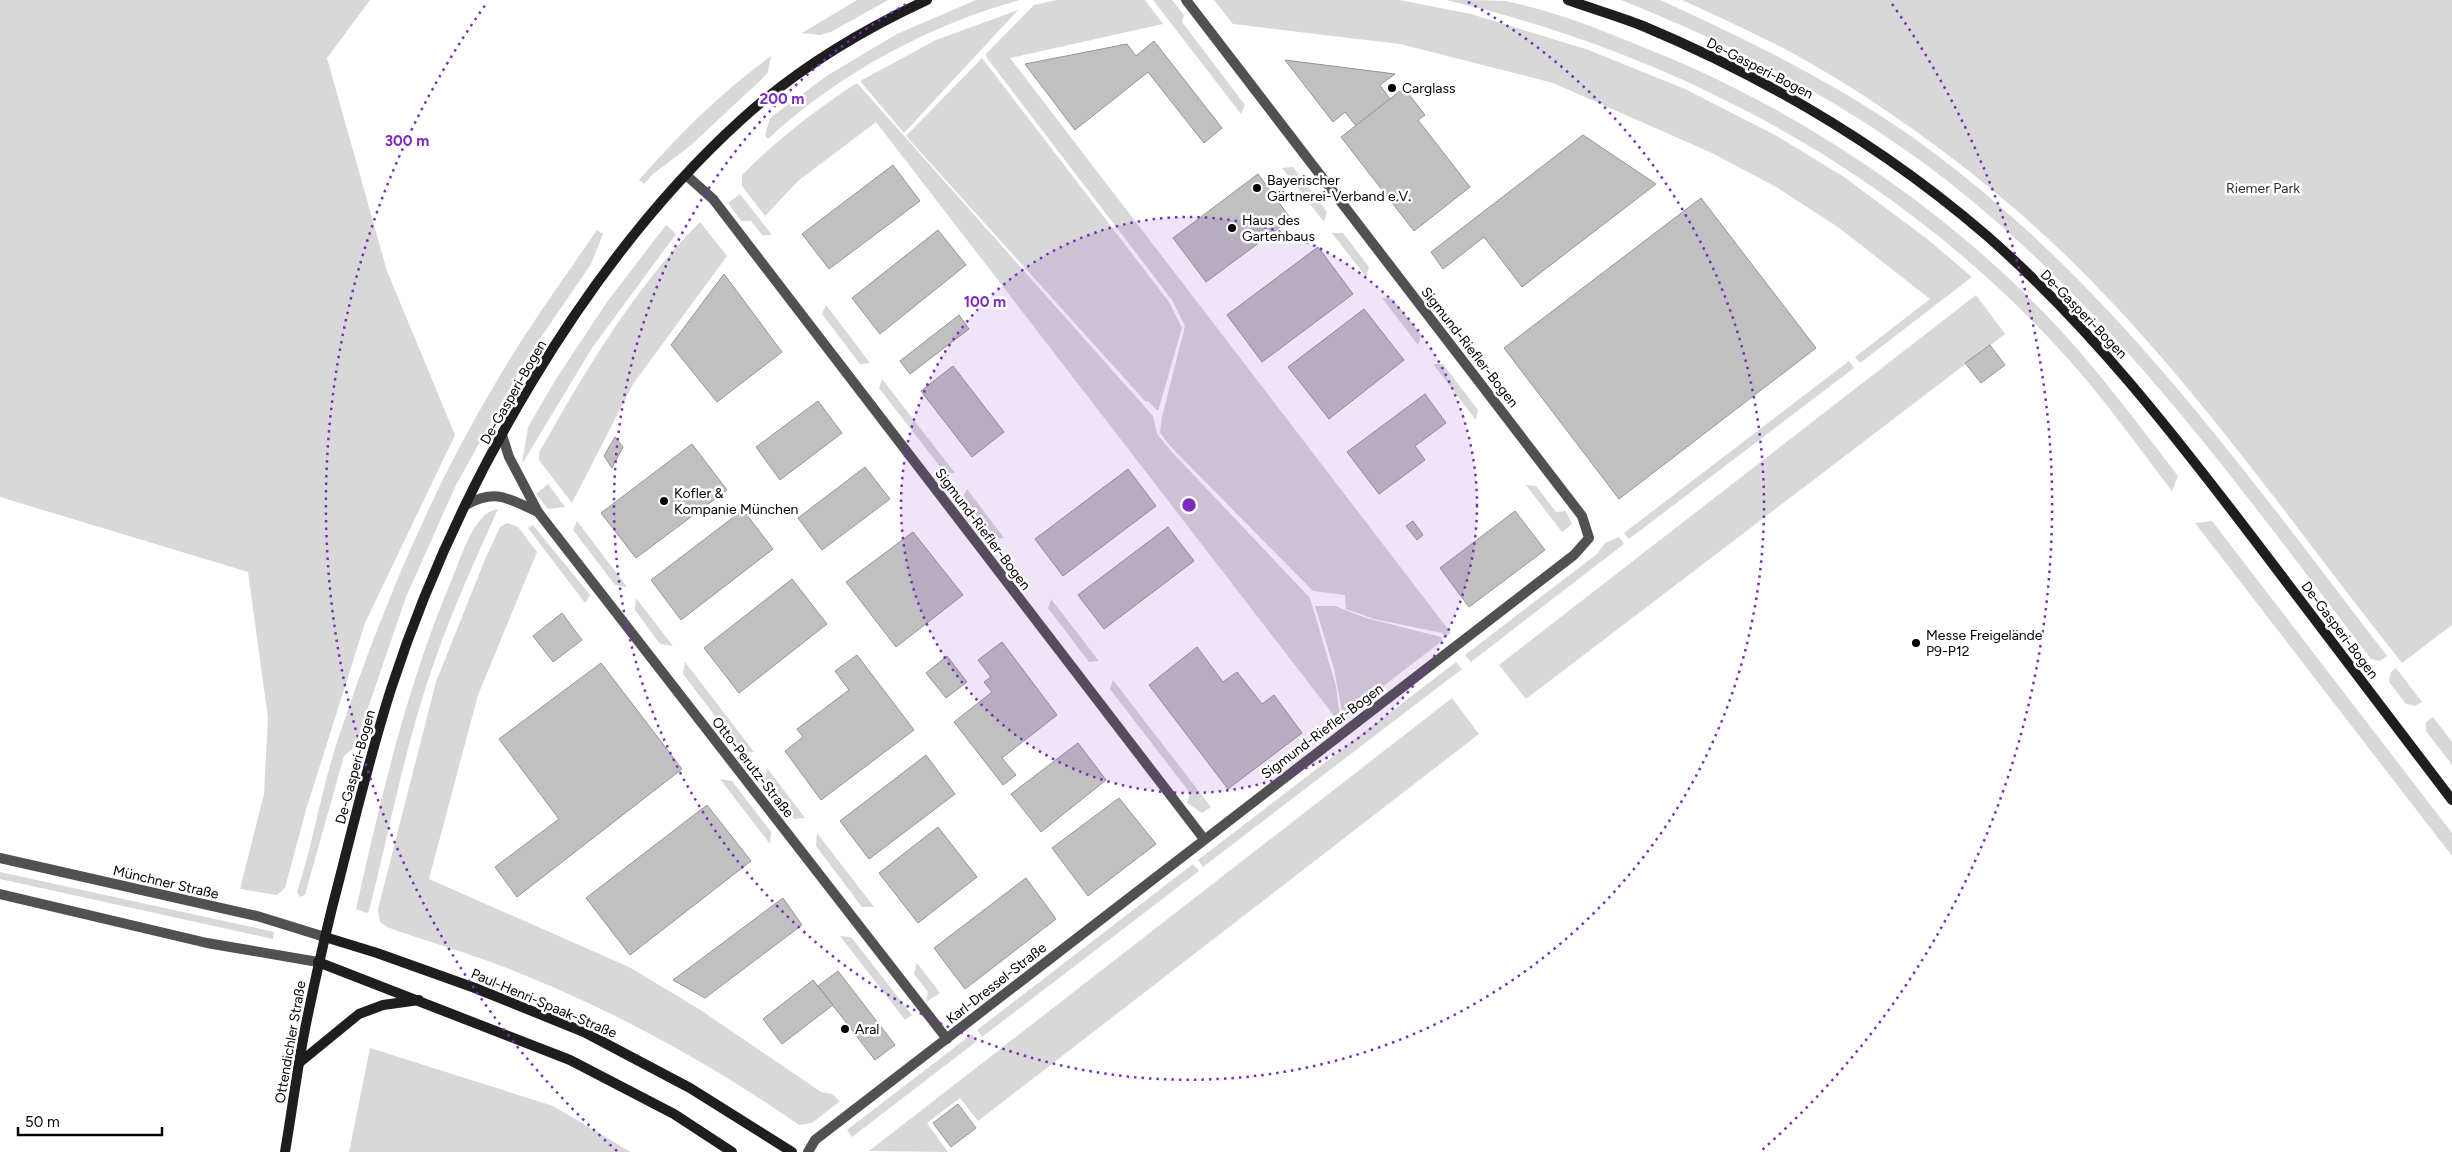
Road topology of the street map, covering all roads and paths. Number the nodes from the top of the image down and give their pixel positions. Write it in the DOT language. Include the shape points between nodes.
graph roads {
  1 [pos="927,0"];
  2 [pos="1186,0"];
  3 [pos="1568,0"];
  4 [pos="686,174"];
  5 [pos="502,435"];
  6 [pos="466,505"];
  7 [pos="538,512"];
  8 [pos="2452,800"];
  9 [pos="1204,839"];
  10 [pos="0,858"];
  11 [pos="0,894"];
  12 [pos="325,937"];
  13 [pos="318,962"];
  14 [pos="419,1000"];
  15 [pos="947,1039"];
  16 [pos="299,1063"];
  17 [pos="285,1152"];
  18 [pos="732,1152"];
  19 [pos="792,1152"];
  20 [pos="808,1152"];
  1 -- 4 [label="main road, De-Gasperi-Bogen" via="852,37 785,84 744,117"];
  2 -- 9 [label="street, Sigmund-Riefler-Bogen" via="1582,516 1589,538 1574,555"];
  3 -- 8 [label="main road, De-Gasperi-Bogen" via="1641,26 1739,70 1818,113 1918,181 1986,236 2059,304 2132,384"];
  4 -- 5 [label="main road, De-Gasperi-Bogen" via="596,284"];
  4 -- 9 [label="street, Sigmund-Riefler-Bogen" via="713,198"];
  5 -- 6 [label="main road, De-Gasperi-Bogen"];
  5 -- 7 [label="street, Otto-Perutz-Straße" via="509,457"];
  6 -- 7 [label="street, Otto-Perutz-Straße" via="481,497 497,495"];
  6 -- 12 [label="main road, De-Gasperi-Bogen" via="410,633 391,690"];
  7 -- 15 [label="street, Otto-Perutz-Straße"];
  9 -- 15 [label="street, Karl-Dressel-Straße"];
  10 -- 12 [label="street, Münchner Straße" via="257,916"];
  11 -- 13 [label="street" via="216,946"];
  12 -- 13 [label="main road, Ottendichler Straße"];
  12 -- 19 [label="main road, Paul-Henri-Spaak-Straße" via="475,988 584,1032 690,1088"];
  13 -- 14 [label="main road"];
  13 -- 16 [label="main road, Ottendichler Straße"];
  14 -- 16 [label="main road" via="383,1005 359,1014"];
  14 -- 18 [label="main road" via="570,1060 674,1114"];
  15 -- 20 [label="street, Karl-Dressel-Straße" via="815,1140"];
  16 -- 17 [label="main road, Ottendichler Straße"];
}
